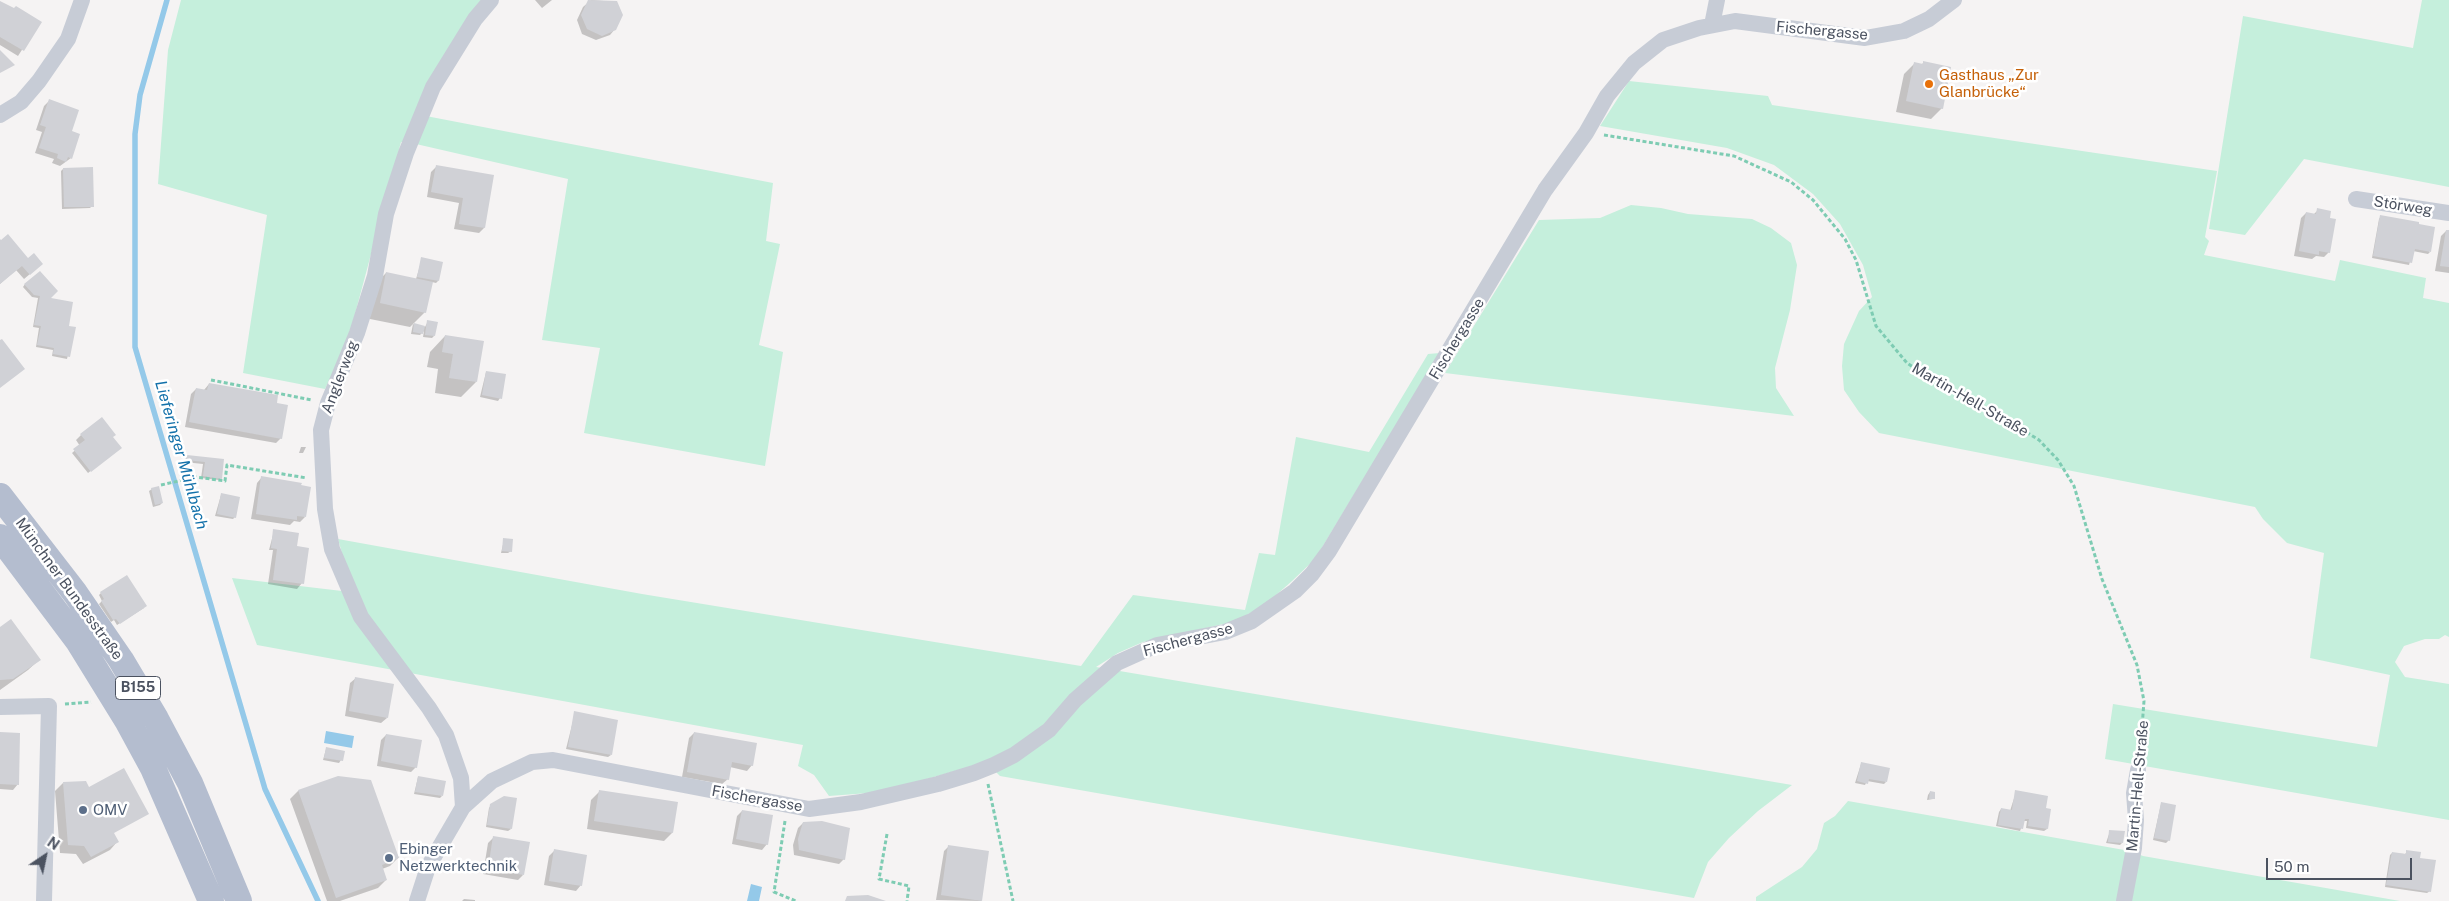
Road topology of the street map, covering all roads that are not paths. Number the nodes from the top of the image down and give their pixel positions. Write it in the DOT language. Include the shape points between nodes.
graph roads {
  1 [pos="82,0"];
  2 [pos="491,0"];
  3 [pos="1717,0"];
  4 [pos="1954,0"];
  5 [pos="1712,25"];
  6 [pos="0,115"];
  7 [pos="2356,199"];
  8 [pos="2449,213"];
  9 [pos="0,496"];
  10 [pos="0,537"];
  11 [pos="0,707"];
  12 [pos="2138,770"];
  13 [pos="463,807"];
  14 [pos="44,901"];
  15 [pos="211,901"];
  16 [pos="239,901"];
  17 [pos="417,901"];
  18 [pos="2124,901"];
  1 -- 6 [label="street" via="68,39 39,81 21,102"];
  2 -- 13 [label="street, Anglerweg" via="433,87 406,153 386,214 375,276 365,309 328,403 321,430 325,509 332,549 361,617 446,735 461,778"];
  3 -- 5 [label="street"];
  4 -- 5 [label="street, Fischergasse" via="1929,19 1904,31 1866,38 1736,22"];
  5 -- 13 [label="street, Fischergasse" via="1663,40 1634,63 1607,96 1546,190 1329,551 1294,591 1252,621 1225,632 1157,645 1117,663 1032,744 984,769 938,784 861,802 808,809 552,760 532,762 492,781"];
  7 -- 8 [label="street, Störweg"];
  9 -- 16 [label="main road, Münchner Bundesstraße / B155" via="75,592 156,719 190,783"];
  10 -- 15 [label="main road, Münchner Bundesstraße / B155" via="62,618 112,695 153,768"];
  11 -- 14 [label="street" via="49,706"];
  12 -- 18 [label="street, Martin-Hell-Straße" via="2134,793 2134,848"];
  13 -- 17 [label="street, Fischergasse" via="428,867"];
}
